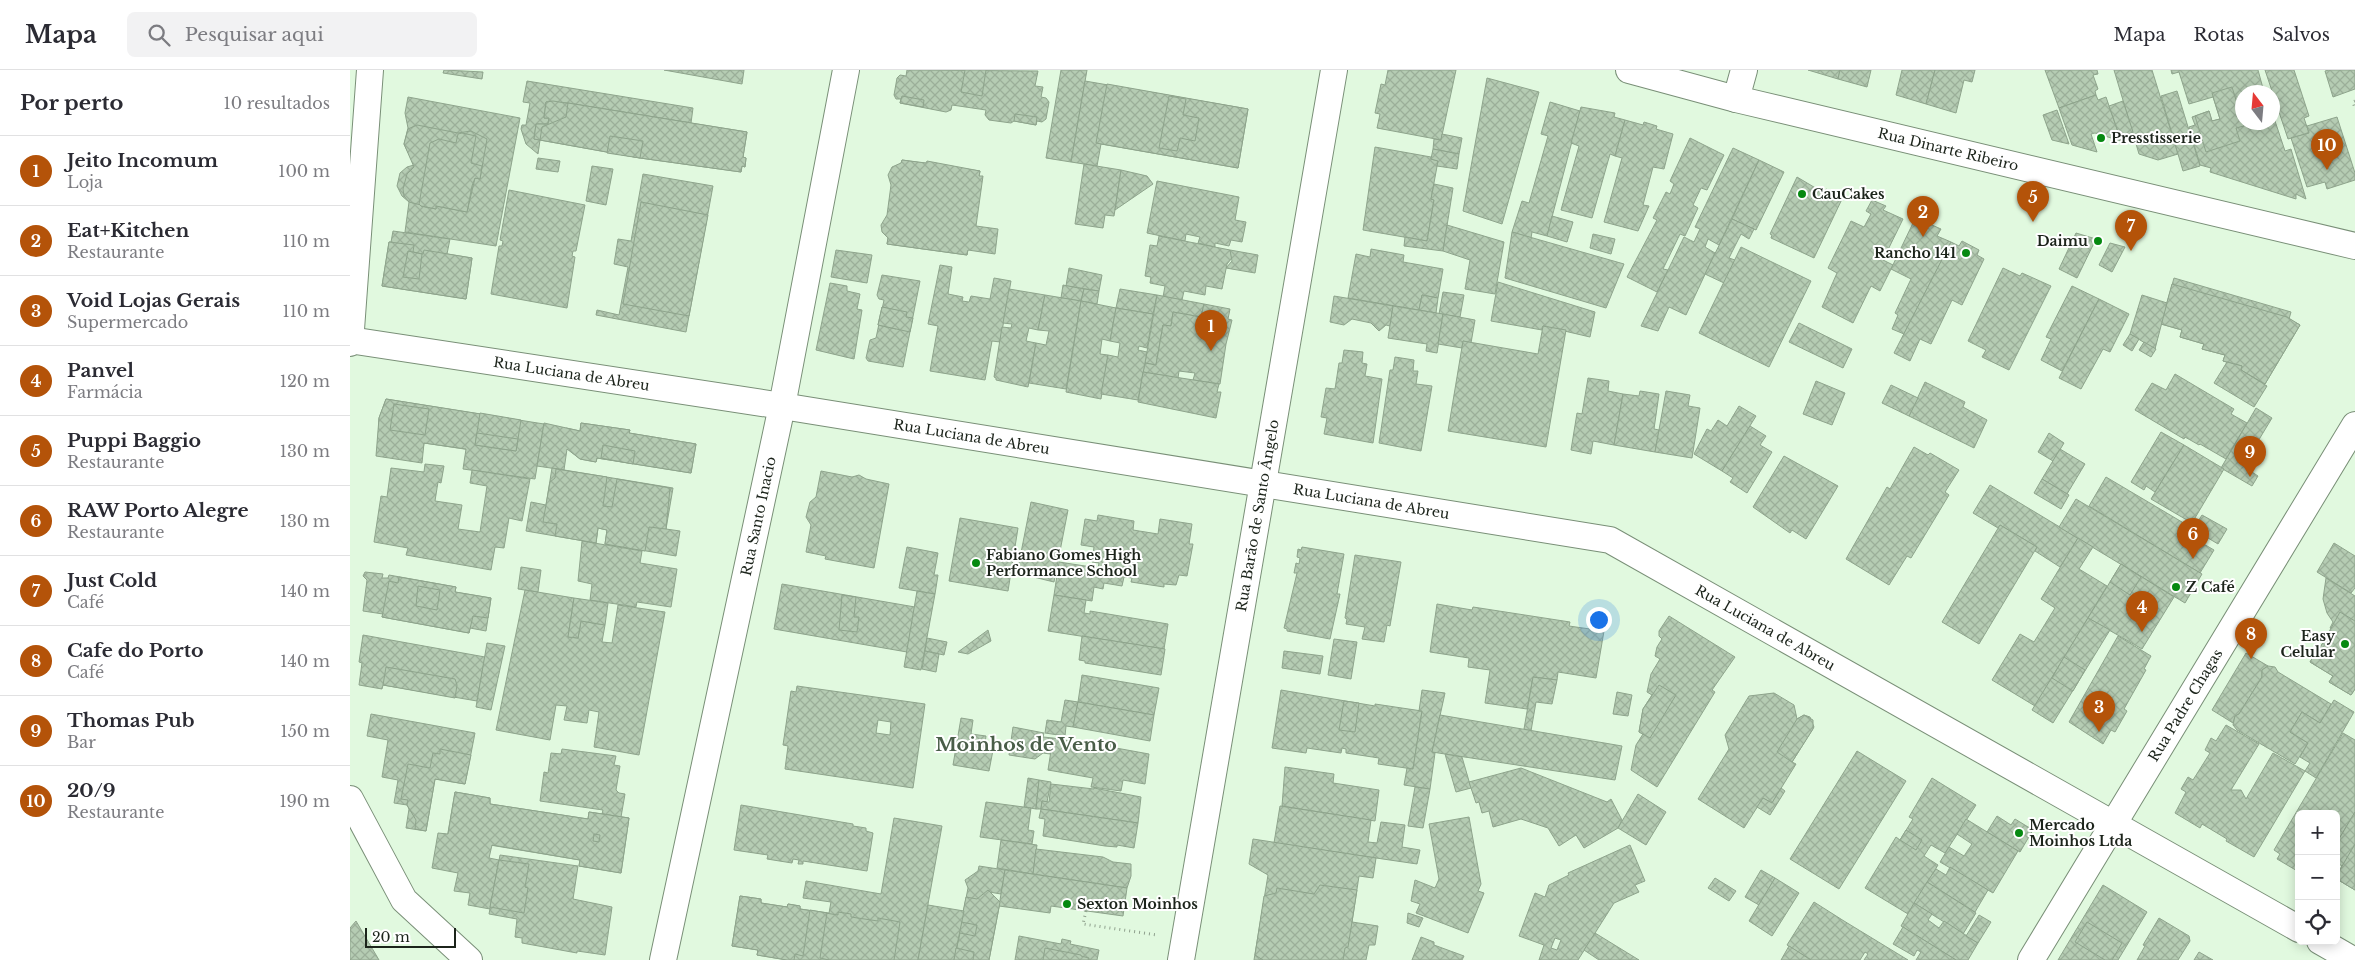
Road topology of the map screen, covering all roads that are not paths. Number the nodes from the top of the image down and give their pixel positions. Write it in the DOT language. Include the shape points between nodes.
graph roads {
  1 [pos="370,70"];
  2 [pos="846,70"];
  3 [pos="1334,70"];
  4 [pos="1629,70"];
  5 [pos="1744,70"];
  6 [pos="1736,99"];
  7 [pos="2355,246"];
  8 [pos="350,341"];
  9 [pos="782,406"];
  10 [pos="2355,425"];
  11 [pos="1262,484"];
  12 [pos="350,799"];
  13 [pos="2113,824"];
  14 [pos="2295,927"];
  15 [pos="2327,945"];
  16 [pos="1183,950"];
  17 [pos="469,960"];
  18 [pos="663,960"];
  19 [pos="2031,960"];
  20 [pos="2353,960"];
  1 -- 8 [label="street"];
  2 -- 9 [label="street, Rua Santo Inacio"];
  3 -- 11 [label="street, Rua Barão de Santo Ângelo"];
  4 -- 6 [label="street, Rua Dinarte Ribeiro"];
  5 -- 6 [label="street"];
  6 -- 7 [label="street, Rua Dinarte Ribeiro"];
  8 -- 9 [label="street, Rua Luciana de Abreu"];
  9 -- 11 [label="street, Rua Luciana de Abreu"];
  9 -- 18 [label="street, Rua Santo Inacio"];
  10 -- 13 [label="street, Rua Padre Chagas"];
  11 -- 13 [label="street, Rua Luciana de Abreu" via="1610,540"];
  11 -- 16 [label="street, Rua Barão de Santo Ângelo"];
  12 -- 17 [label="street" via="404,900"];
  13 -- 14 [label="street, Rua Luciana de Abreu"];
  13 -- 19 [label="street, Rua Padre Chagas"];
  15 -- 20 [label="street"];
}
